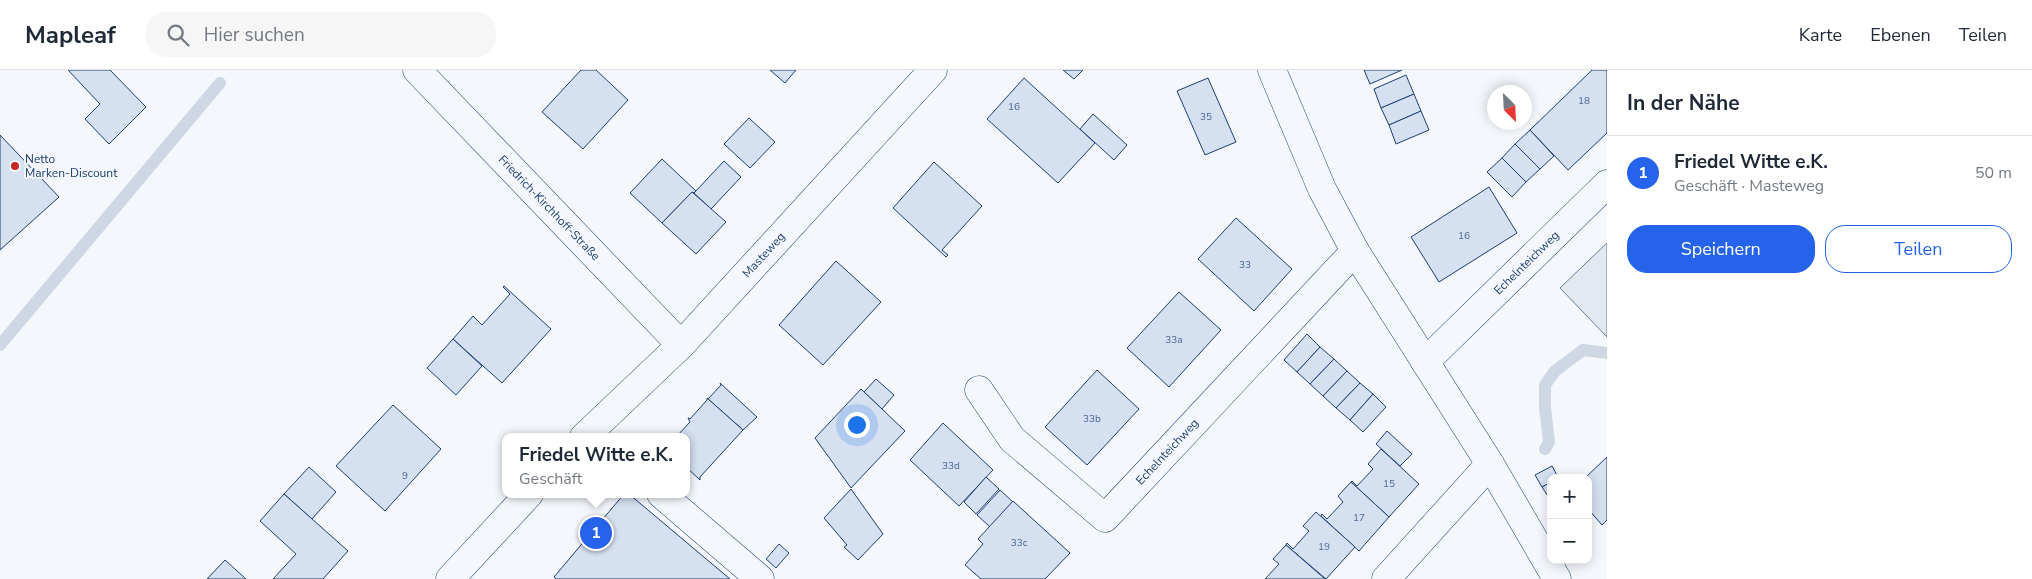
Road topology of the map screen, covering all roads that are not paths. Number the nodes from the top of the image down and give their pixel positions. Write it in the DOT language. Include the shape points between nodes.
graph roads {
  1 [pos="417,70"];
  2 [pos="933,70"];
  3 [pos="1272,70"];
  4 [pos="1607,184"];
  5 [pos="1355,251"];
  6 [pos="681,345"];
  7 [pos="1425,362"];
  8 [pos="979,390"];
  9 [pos="591,433"];
  10 [pos="1490,464"];
  11 [pos="526,498"];
  12 [pos="666,498"];
  13 [pos="450,579"];
  14 [pos="760,579"];
  15 [pos="1386,579"];
  16 [pos="1557,579"];
  1 -- 6 [label="street, Friedrich-Kirchhoff-Straße"];
  2 -- 6 [label="street, Masteweg"];
  3 -- 5 [label="street" via="1322,189"];
  4 -- 7 [label="street, Echelnteichweg"];
  5 -- 7 [label="street"];
  5 -- 8 [label="street, Echelnteichweg" via="1105,518 1012,439"];
  6 -- 9 [label="street, Masteweg"];
  7 -- 10 [label="street"];
  10 -- 15 [label="street"];
  10 -- 16 [label="street"];
  11 -- 13 [label="street"];
  12 -- 14 [label="street"];
}
